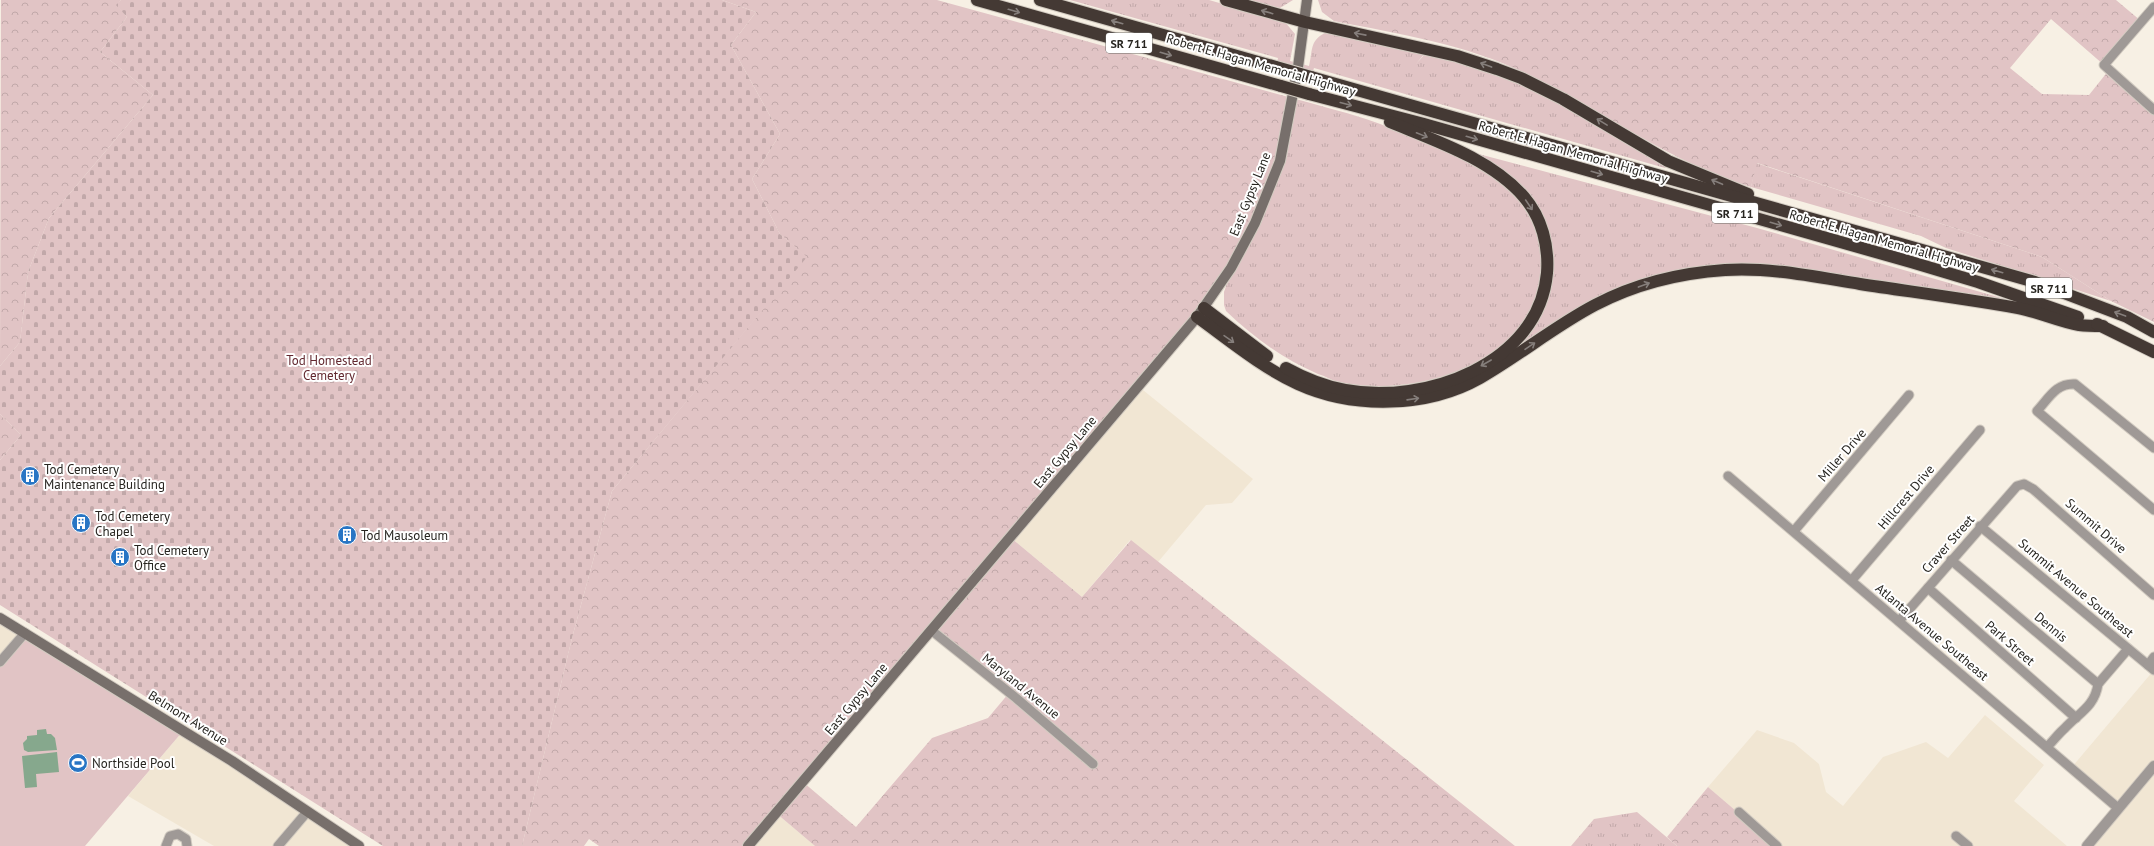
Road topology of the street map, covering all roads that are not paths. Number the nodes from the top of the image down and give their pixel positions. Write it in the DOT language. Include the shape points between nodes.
graph roads {
  1 [pos="977,0"];
  2 [pos="1040,0"];
  3 [pos="1226,0"];
  4 [pos="1307,0"];
  5 [pos="2154,7"];
  6 [pos="1305,22"];
  7 [pos="2154,110"];
  8 [pos="1374,112"];
  9 [pos="1940,255"];
  10 [pos="1200,312"];
  11 [pos="2103,326"];
  12 [pos="2154,332"];
  13 [pos="2154,352"];
  14 [pos="1909,396"];
  15 [pos="1980,430"];
  16 [pos="2154,448"];
  17 [pos="1728,476"];
  18 [pos="2017,486"];
  19 [pos="2154,510"];
  20 [pos="1980,526"];
  21 [pos="1794,532"];
  22 [pos="1951,560"];
  23 [pos="1852,580"];
  24 [pos="1928,588"];
  25 [pos="2154,595"];
  26 [pos="0,618"];
  27 [pos="1899,621"];
  28 [pos="931,630"];
  29 [pos="25,633"];
  30 [pos="2128,649"];
  31 [pos="2154,657"];
  32 [pos="0,662"];
  33 [pos="2151,668"];
  34 [pos="2098,684"];
  35 [pos="2076,718"];
  36 [pos="2048,746"];
  37 [pos="1093,764"];
  38 [pos="2154,766"];
  39 [pos="2118,808"];
  40 [pos="307,812"];
  41 [pos="1739,812"];
  42 [pos="1956,836"];
  43 [pos="166,846"];
  44 [pos="187,846"];
  45 [pos="278,846"];
  46 [pos="358,846"];
  47 [pos="748,846"];
  48 [pos="1777,846"];
  49 [pos="1968,846"];
  50 [pos="2087,846"];
  1 -- 8 [label="highway, Robert E. Hagan Memorial Highway / SR 711, one-way, bridge"];
  9 -- 2 [label="highway, Robert E. Hagan Memorial Highway / SR 711, one-way, bridge"];
  6 -- 3 [label="highway, one-way"];
  4 -- 6 [label="main road, East Gypsy Lane"];
  5 -- 7 [label="street" via="2104,65"];
  9 -- 6 [label="highway, one-way" via="1914,242 1731,188 1668,161 1563,99 1497,69 1450,54"];
  6 -- 10 [label="main road, East Gypsy Lane" via="1280,161 1255,223 1231,268"];
  8 -- 10 [label="highway, one-way" via="1390,122 1437,141 1482,164 1524,197 1536,215 1544,233 1547,250 1546,284 1534,318 1522,335 1490,361 1446,383 1394,392 1368,393 1339,389 1299,375"];
  8 -- 11 [label="highway, Robert E. Hagan Memorial Highway / SR 711, one-way" via="1941,271"];
  12 -- 9 [label="highway, Robert E. Hagan Memorial Highway / SR 711, one-way" via="2127,317 2035,282"];
  10 -- 11 [label="highway, one-way" via="1275,372 1297,384 1327,395 1368,401 1412,399 1455,389 1478,379 1595,305 1652,282 1712,271 1764,270 1802,275 2021,309 2078,325"];
  10 -- 28 [label="main road, East Gypsy Lane"];
  11 -- 13 [label="highway, Robert E. Hagan Memorial Highway / SR 711"];
  14 -- 21 [label="street, Miller Drive"];
  15 -- 23 [label="street, Hillcrest Drive"];
  16 -- 19 [label="street" via="2075,384 2065,383 2037,410"];
  17 -- 21 [label="street, Atlanta Avenue Southeast"];
  18 -- 20 [label="street, Craver Street"];
  18 -- 25 [label="street, Summit Drive" via="2024,484 2033,489"];
  20 -- 22 [label="street, Craver Street"];
  20 -- 30 [label="street, Summit Avenue Southeast"];
  21 -- 23 [label="street, Atlanta Avenue Southeast"];
  22 -- 24 [label="street, Craver Street"];
  22 -- 34 [label="street, Dennis"];
  23 -- 27 [label="street, Atlanta Avenue Southeast"];
  24 -- 27 [label="street, Craver Street"];
  24 -- 35 [label="street, Park Street"];
  26 -- 29 [label="main road, Belmont Avenue"];
  27 -- 36 [label="street, Atlanta Avenue Southeast"];
  28 -- 37 [label="street, Maryland Avenue"];
  28 -- 47 [label="main road, East Gypsy Lane"];
  29 -- 32 [label="street"];
  29 -- 40 [label="main road, Belmont Avenue" via="232,761"];
  30 -- 33 [label="street, Summit Avenue Southeast"];
  30 -- 34 [label="street"];
  31 -- 33 [label="street"];
  34 -- 35 [label="street" via="2097,694 2089,707"];
  35 -- 36 [label="street"];
  36 -- 39 [label="street, Atlanta Avenue Southeast"];
  38 -- 39 [label="street"];
  39 -- 50 [label="street"];
  40 -- 45 [label="street"];
  40 -- 46 [label="main road, Belmont Avenue"];
  41 -- 48 [label="street"];
  42 -- 49 [label="street"];
  43 -- 44 [label="street" via="170,836 178,834 186,839"];
}
